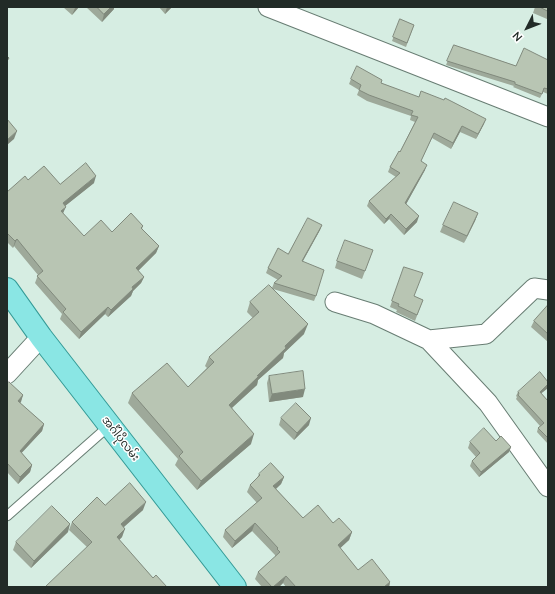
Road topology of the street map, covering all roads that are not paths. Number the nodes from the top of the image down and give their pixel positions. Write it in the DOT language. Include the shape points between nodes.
graph roads {
  1 [pos="268,7"];
  2 [pos="548,117"];
  3 [pos="7,289"];
  4 [pos="548,290"];
  5 [pos="335,302"];
  6 [pos="41,337"];
  7 [pos="429,340"];
  8 [pos="7,374"];
  9 [pos="110,425"];
  10 [pos="548,487"];
  11 [pos="7,516"];
  12 [pos="235,587"];
  1 -- 2 [label="street"];
  3 -- 6 [label="main road, အင်္ဂါပိုလမ်း"];
  4 -- 7 [label="street" via="534,288 486,334"];
  5 -- 7 [label="street" via="374,314"];
  6 -- 8 [label="street"];
  6 -- 9 [label="main road, အင်္ဂါပိုလမ်း"];
  7 -- 10 [label="street" via="488,403"];
  9 -- 11 [label="lane"];
  9 -- 12 [label="main road, အင်္ဂါပိုလမ်း"];
}
